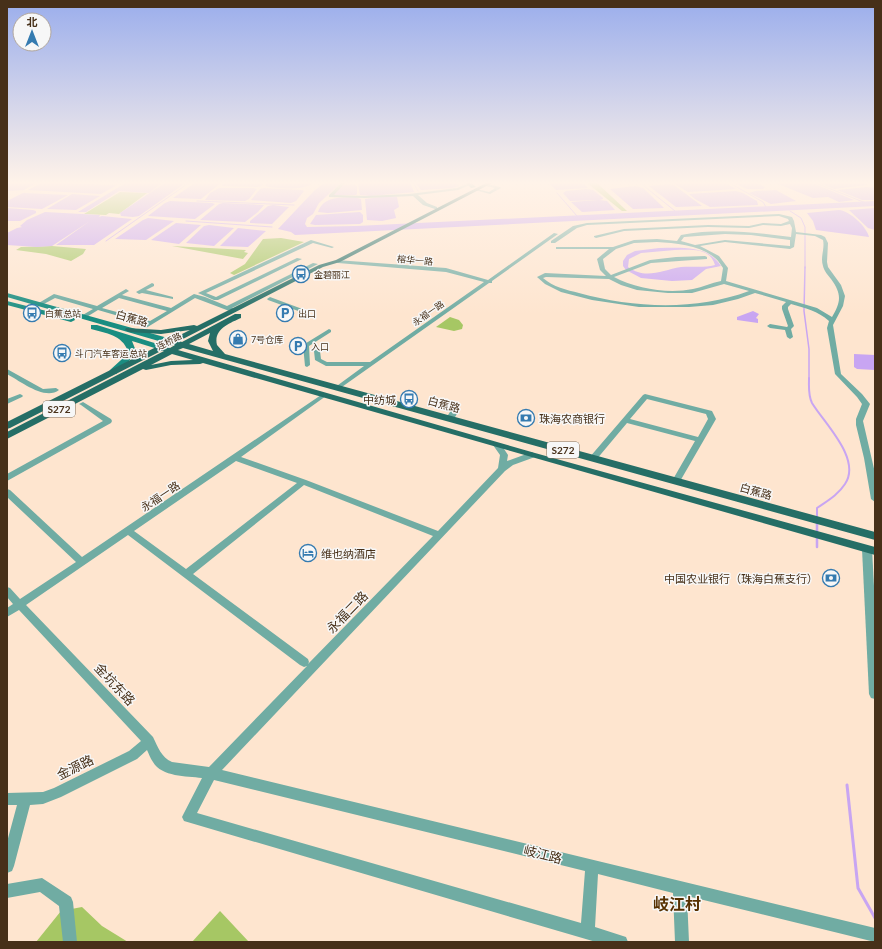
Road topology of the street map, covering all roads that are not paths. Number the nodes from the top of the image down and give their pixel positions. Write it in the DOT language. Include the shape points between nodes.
graph roads {
  1 [pos="406,226"];
  2 [pos="578,226"];
  3 [pos="701,226"];
  4 [pos="711,226"];
  5 [pos="752,226"];
  6 [pos="791,226"];
  7 [pos="794,226"];
  8 [pos="749,227"];
  9 [pos="795,230"];
  10 [pos="557,234"];
  11 [pos="756,234"];
  12 [pos="596,237"];
  13 [pos="793,239"];
  14 [pos="679,241"];
  15 [pos="553,242"];
  16 [pos="698,246"];
  17 [pos="332,247"];
  18 [pos="558,248"];
  19 [pos="613,248"];
  20 [pos="284,255"];
  21 [pos="705,258"];
  22 [pos="341,259"];
  23 [pos="301,260"];
  24 [pos="318,265"];
  25 [pos="610,277"];
  26 [pos="490,282"];
  27 [pos="723,282"];
  28 [pos="152,285"];
  29 [pos="557,289"];
  30 [pos="172,290"];
  31 [pos="126,291"];
  32 [pos="141,291"];
  33 [pos="755,291"];
  34 [pos="7,295"];
  35 [pos="549,295"];
  36 [pos="118,296"];
  37 [pos="162,296"];
  38 [pos="171,298"];
  39 [pos="128,299"];
  40 [pos="270,299"];
  41 [pos="790,302"];
  42 [pos="7,303"];
  43 [pos="216,303"];
  44 [pos="40,304"];
  45 [pos="149,304"];
  46 [pos="97,308"];
  47 [pos="815,309"];
  48 [pos="839,309"];
  49 [pos="171,310"];
  50 [pos="303,311"];
  51 [pos="230,313"];
  52 [pos="83,317"];
  53 [pos="832,321"];
  54 [pos="218,323"];
  55 [pos="770,326"];
  56 [pos="788,329"];
  57 [pos="129,330"];
  58 [pos="329,331"];
  59 [pos="121,335"];
  60 [pos="790,337"];
  61 [pos="183,345"];
  62 [pos="172,346"];
  63 [pos="161,348"];
  64 [pos="317,351"];
  65 [pos="228,358"];
  66 [pos="222,364"];
  67 [pos="251,364"];
  68 [pos="372,364"];
  69 [pos="307,365"];
  70 [pos="7,371"];
  71 [pos="242,371"];
  72 [pos="113,372"];
  73 [pos="127,374"];
  74 [pos="106,380"];
  75 [pos="337,388"];
  76 [pos="56,390"];
  77 [pos="324,395"];
  78 [pos="20,396"];
  79 [pos="7,402"];
  80 [pos="83,404"];
  81 [pos="625,420"];
  82 [pos="7,426"];
  83 [pos="7,436"];
  84 [pos="700,440"];
  85 [pos="497,445"];
  86 [pos="532,455"];
  87 [pos="235,458"];
  88 [pos="594,458"];
  89 [pos="502,468"];
  90 [pos="7,478"];
  91 [pos="676,481"];
  92 [pos="303,482"];
  93 [pos="8,494"];
  94 [pos="730,496"];
  95 [pos="875,498"];
  96 [pos="728,509"];
  97 [pos="128,531"];
  98 [pos="440,535"];
  99 [pos="875,536"];
  100 [pos="871,550"];
  101 [pos="82,562"];
  102 [pos="186,574"];
  103 [pos="7,591"];
  104 [pos="19,605"];
  105 [pos="7,613"];
  106 [pos="304,662"];
  107 [pos="875,694"];
  108 [pos="149,740"];
  109 [pos="211,773"];
  110 [pos="7,799"];
  111 [pos="25,799"];
  112 [pos="7,866"];
  113 [pos="592,866"];
  114 [pos="680,887"];
  115 [pos="7,891"];
  116 [pos="588,932"];
  117 [pos="875,935"];
  118 [pos="70,942"];
  119 [pos="621,942"];
  120 [pos="682,942"];
  1 -- 22 [label="main road"];
  2 -- 15 [label="street"];
  3 -- 12 [label="street" via="633,229"];
  4 -- 8 [label="street"];
  5 -- 8 [label="street"];
  6 -- 9 [label="street"];
  7 -- 9 [label="street"];
  8 -- 11 [label="street"];
  9 -- 13 [label="street"];
  9 -- 48 [label="street" via="822,238 826,242 825,266 843,295"];
  10 -- 26 [label="street, 永福一路"];
  11 -- 13 [label="street"];
  11 -- 14 [label="street" via="717,232 683,236"];
  13 -- 16 [label="street" via="792,247 787,248 729,241"];
  14 -- 16 [label="street"];
  14 -- 19 [label="street" via="642,240"];
  16 -- 27 [label="street" via="722,263 726,273"];
  17 -- 20 [label="street" via="313,241"];
  18 -- 19 [label="street"];
  19 -- 25 [label="street" via="600,259 602,270"];
  20 -- 23 [label="street"];
  20 -- 23 [label="street" via="201,293 216,299"];
  21 -- 25 [label="street" via="663,260 634,267"];
  22 -- 24 [label="main road, 连桥路"];
  22 -- 26 [label="street, 榕华一路" via="446,270"];
  22 -- 40 [label="main road, 连桥路" via="328,269"];
  23 -- 24 [label="street"];
  23 -- 43 [label="street"];
  24 -- 51 [label="main road, 连桥路"];
  25 -- 27 [label="street" via="639,288 668,292 694,291"];
  25 -- 29 [label="street" via="540,276"];
  26 -- 68 [label="street, 永福一路"];
  27 -- 33 [label="street"];
  28 -- 32 [label="street"];
  29 -- 33 [label="street" via="606,301 660,306 710,303"];
  29 -- 35 [label="street"];
  30 -- 37 [label="street"];
  31 -- 36 [label="street"];
  32 -- 37 [label="street"];
  32 -- 39 [label="street"];
  33 -- 41 [label="street"];
  34 -- 44 [label="main road, 白蕉路"];
  36 -- 39 [label="street"];
  36 -- 46 [label="street"];
  37 -- 38 [label="street"];
  37 -- 45 [label="street"];
  39 -- 45 [label="street"];
  40 -- 50 [label="street"];
  40 -- 51 [label="main road, 连桥路"];
  41 -- 47 [label="street"];
  41 -- 56 [label="street" via="784,309 791,322"];
  42 -- 59 [label="main road"];
  43 -- 49 [label="street" via="194,296"];
  43 -- 51 [label="street"];
  44 -- 46 [label="street" via="54,296"];
  44 -- 52 [label="main road, 白蕉路"];
  45 -- 49 [label="street"];
  46 -- 49 [label="street" via="147,325"];
  46 -- 52 [label="street"];
  47 -- 48 [label="street"];
  47 -- 53 [label="street"];
  48 -- 53 [label="street"];
  51 -- 54 [label="main road, 连桥路"];
  52 -- 57 [label="main road, 白蕉路"];
  53 -- 95 [label="street" via="830,328 838,374 857,391 866,404 859,422 867,450"];
  54 -- 57 [label="main road" via="173,331"];
  54 -- 61 [label="main road, 连桥路"];
  54 -- 62 [label="main road, 连桥路"];
  54 -- 65 [label="main road" via="212,345"];
  55 -- 56 [label="street"];
  56 -- 60 [label="street"];
  57 -- 62 [label="main road, 白蕉路"];
  58 -- 69 [label="street" via="306,345"];
  59 -- 63 [label="main road"];
  59 -- 72 [label="main road" via="129,342 132,351"];
  61 -- 62 [label="main road, 连桥路 / S272"];
  61 -- 65 [label="main road, 白蕉路 / S272"];
  62 -- 63 [label="main road, S272"];
  62 -- 66 [label="main road, S272"];
  62 -- 73 [label="main road, 连桥路 / S272"];
  63 -- 72 [label="main road, 连桥路 / S272"];
  64 -- 68 [label="street" via="318,360 326,364"];
  65 -- 67 [label="main road, 白蕉路 / S272"];
  66 -- 71 [label="main road, S272"];
  66 -- 73 [label="main road" via="177,363"];
  67 -- 71 [label="main road"];
  67 -- 75 [label="main road, 白蕉路 / S272"];
  68 -- 75 [label="street, 永福一路"];
  70 -- 76 [label="street" via="42,390"];
  71 -- 77 [label="main road, S272"];
  72 -- 74 [label="main road, 连桥路 / S272"];
  73 -- 74 [label="main road, 连桥路 / S272"];
  74 -- 82 [label="main road, 连桥路 / S272"];
  74 -- 83 [label="main road, 连桥路 / S272"];
  75 -- 88 [label="main road, 白蕉路 / S272" via="453,415"];
  77 -- 85 [label="main road, S272"];
  77 -- 87 [label="street, 永福一路"];
  78 -- 79 [label="street"];
  80 -- 90 [label="street" via="108,421"];
  81 -- 84 [label="street"];
  81 -- 84 [label="street" via="645,396 711,415 712,419"];
  81 -- 88 [label="street"];
  84 -- 91 [label="street"];
  85 -- 86 [label="main road, S272"];
  85 -- 89 [label="street" via="504,455"];
  86 -- 89 [label="street, 永福二路"];
  86 -- 96 [label="main road, S272"];
  87 -- 92 [label="street"];
  87 -- 97 [label="street, 永福一路"];
  88 -- 91 [label="main road, 白蕉路 / S272"];
  89 -- 98 [label="street, 永福二路"];
  91 -- 94 [label="main road, 白蕉路 / S272"];
  92 -- 98 [label="street"];
  92 -- 102 [label="street"];
  93 -- 101 [label="street"];
  94 -- 96 [label="main road"];
  94 -- 99 [label="main road, 白蕉路 / S272"];
  96 -- 100 [label="main road, S272"];
  97 -- 101 [label="street, 永福一路"];
  97 -- 102 [label="street"];
  98 -- 109 [label="street, 永福二路"];
  100 -- 107 [label="street"];
  101 -- 104 [label="street, 永福一路"];
  102 -- 106 [label="street"];
  103 -- 104 [label="street, 金坑东路"];
  104 -- 105 [label="street, 永福一路"];
  104 -- 108 [label="street, 金坑东路"];
  108 -- 109 [label="street, 金坑东路" via="157,758 163,764 172,768"];
  108 -- 111 [label="street, 金源路" via="133,755 92,776 48,796"];
  109 -- 113 [label="street, 岐江路"];
  109 -- 116 [label="street, 永福二路" via="188,817"];
  110 -- 111 [label="street, 金源路"];
  111 -- 112 [label="street"];
  113 -- 114 [label="street, 岐江路"];
  113 -- 116 [label="street"];
  114 -- 117 [label="street, 岐江路"];
  114 -- 120 [label="street"];
  115 -- 118 [label="street" via="42,885 66,902"];
  116 -- 119 [label="street"];
}
